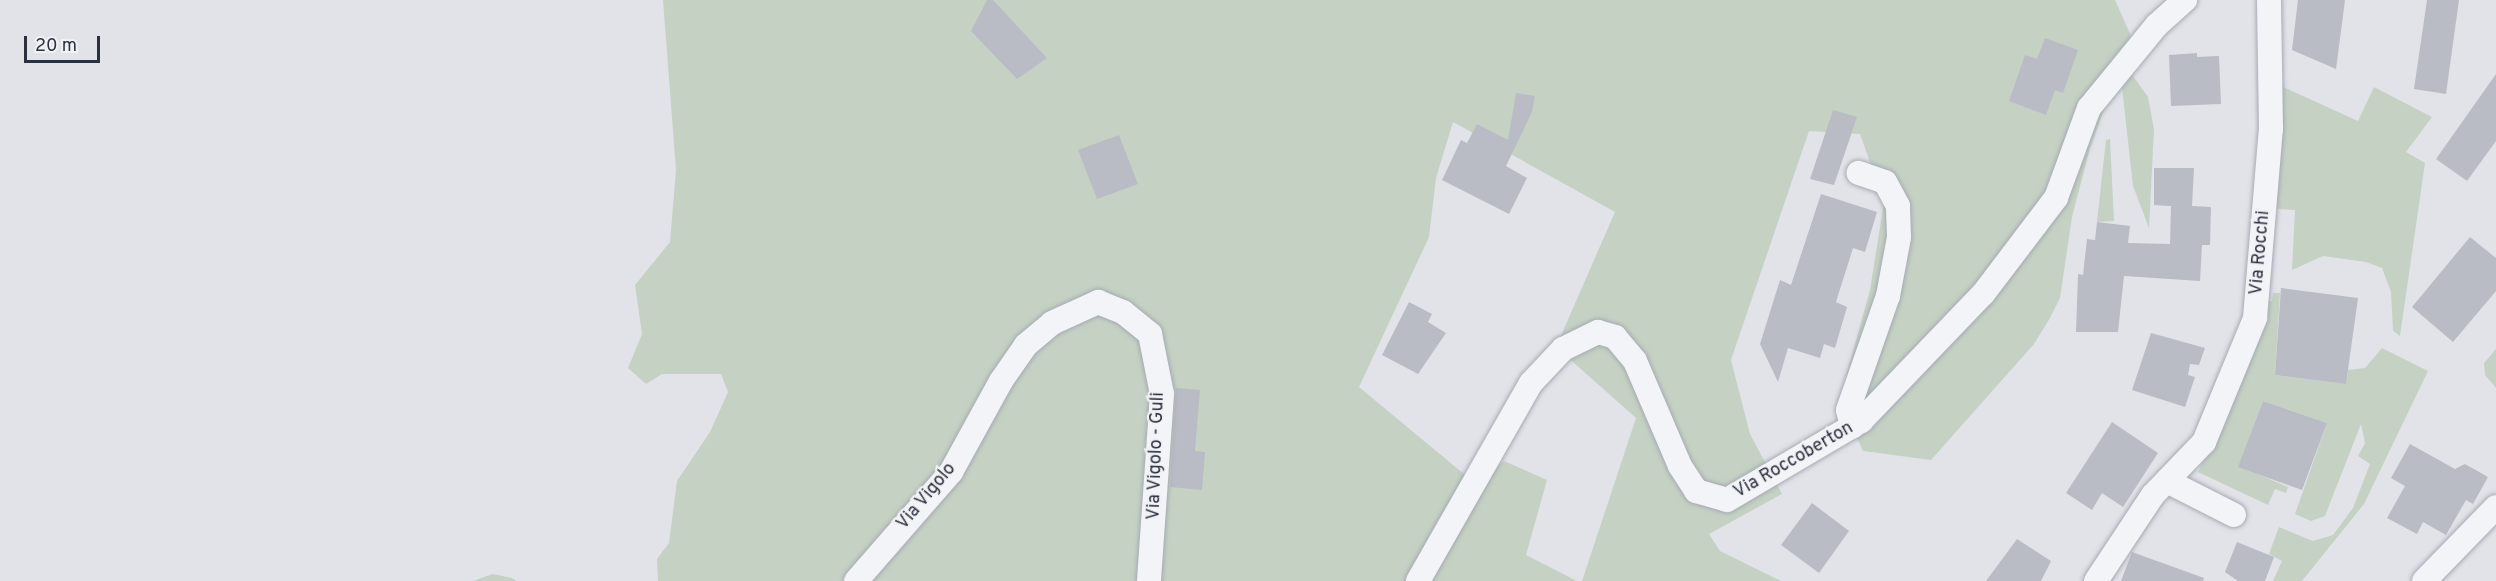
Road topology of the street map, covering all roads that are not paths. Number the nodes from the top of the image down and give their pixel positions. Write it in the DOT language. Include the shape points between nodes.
graph roads {
  1 [pos="2186,0"];
  2 [pos="2269,0"];
  3 [pos="1859,173"];
  4 [pos="1026,345"];
  5 [pos="1852,428"];
  6 [pos="2167,481"];
  7 [pos="2496,507"];
  8 [pos="2234,515"];
  9 [pos="855,581"];
  10 [pos="1149,581"];
  11 [pos="1418,581"];
  12 [pos="2096,581"];
  13 [pos="2424,581"];
  1 -- 5 [label="street, Via Roccoberton" via="2157,25 2089,108 2056,198 1983,294"];
  2 -- 6 [label="street, Via Rocchi" via="2271,129 2255,318 2204,442"];
  3 -- 5 [label="street" via="1885,182 1898,206 1899,237 1888,297 1848,410"];
  4 -- 9 [label="street, Via Vigolo" via="1001,381 951,472"];
  4 -- 10 [label="street, Via Vigolo - Guli" via="1052,323 1098,302 1124,312 1150,334 1162,394"];
  5 -- 11 [label="street, Via Roccoberton" via="1727,500 1696,491 1680,466 1635,361 1615,337 1598,332 1563,349 1532,383"];
  6 -- 8 [label="street"];
  6 -- 12 [label="street, Via Rocchi"];
  7 -- 13 [label="street"];
}
